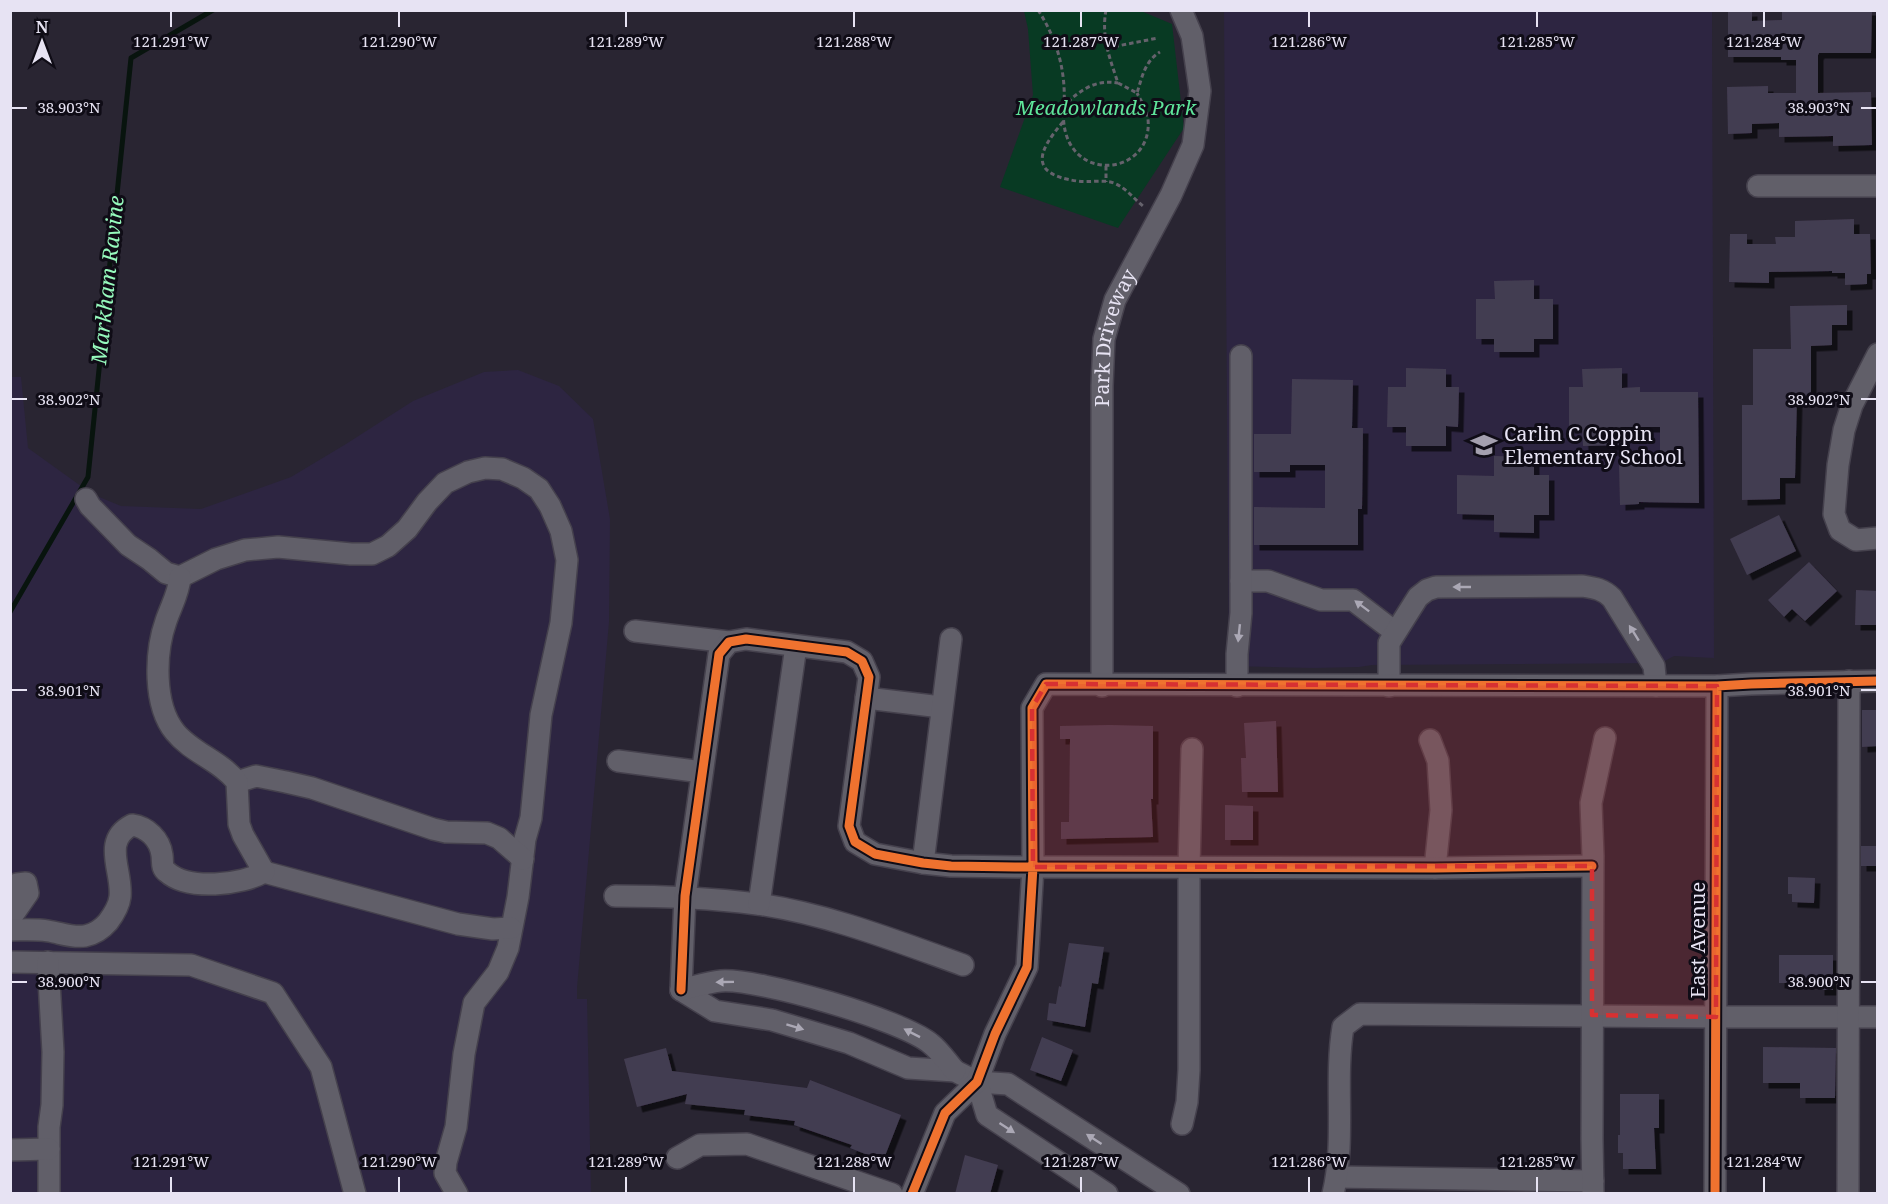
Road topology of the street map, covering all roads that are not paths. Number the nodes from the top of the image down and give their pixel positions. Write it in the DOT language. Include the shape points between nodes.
graph roads {
  1 [pos="1181,10"];
  2 [pos="1758,186"];
  3 [pos="1878,186"];
  4 [pos="1878,354"];
  5 [pos="1241,356"];
  6 [pos="86,499"];
  7 [pos="1878,538"];
  8 [pos="180,577"];
  9 [pos="1241,581"];
  10 [pos="635,631"];
  11 [pos="1395,632"];
  12 [pos="951,639"];
  13 [pos="729,642"];
  14 [pos="796,646"];
  15 [pos="1849,681"];
  16 [pos="1878,681"];
  17 [pos="1102,686"];
  18 [pos="1237,686"];
  19 [pos="1389,686"];
  20 [pos="1656,686"];
  21 [pos="1717,686"];
  22 [pos="866,698"];
  23 [pos="942,707"];
  24 [pos="1605,738"];
  25 [pos="1430,740"];
  26 [pos="1192,749"];
  27 [pos="618,761"];
  28 [pos="702,772"];
  29 [pos="237,782"];
  30 [pos="523,859"];
  31 [pos="923,863"];
  32 [pos="1593,866"];
  33 [pos="1033,867"];
  34 [pos="1189,868"];
  35 [pos="1435,868"];
  36 [pos="264,872"];
  37 [pos="615,896"];
  38 [pos="685,896"];
  39 [pos="759,904"];
  40 [pos="12,920"];
  41 [pos="511,928"];
  42 [pos="10,962"];
  43 [pos="48,962"];
  44 [pos="963,965"];
  45 [pos="681,990"];
  46 [pos="1592,1015"];
  47 [pos="1716,1017"];
  48 [pos="1848,1017"];
  49 [pos="1878,1017"];
  50 [pos="955,1071"];
  51 [pos="977,1082"];
  52 [pos="1182,1124"];
  53 [pos="49,1149"];
  54 [pos="10,1150"];
  55 [pos="677,1158"];
  56 [pos="1335,1185"];
  57 [pos="1593,1187"];
  58 [pos="349,1193"];
  59 [pos="49,1194"];
  60 [pos="457,1194"];
  61 [pos="892,1194"];
  62 [pos="912,1194"];
  63 [pos="1107,1194"];
  64 [pos="1179,1194"];
  65 [pos="1715,1194"];
  66 [pos="1848,1194"];
  1 -- 17 [label="street, Park Driveway" via="1192,36 1200,91 1193,145 1115,300 1104,339"];
  2 -- 3 [label="street"];
  4 -- 7 [label="street" via="1844,430 1834,514 1840,530 1856,540"];
  5 -- 9 [label="street"];
  6 -- 8 [label="street" via="128,546 166,573"];
  8 -- 29 [label="street" via="157,657 164,709 173,730 187,745"];
  8 -- 30 [label="street" via="245,550 278,547 372,554 407,530 446,483 468,472 502,469 538,489 557,523 567,560 561,623 541,715"];
  11 -- 9 [label="street, one-way" via="1353,600 1321,600 1268,581"];
  9 -- 18 [label="street, one-way"];
  10 -- 13 [label="street"];
  11 -- 19 [label="street" via="1389,643"];
  20 -- 11 [label="street, one-way" via="1654,666 1623,615 1612,598 1596,588 1436,587 1418,597"];
  12 -- 23 [label="street"];
  13 -- 14 [label="street" via="746,639"];
  13 -- 28 [label="street" via="718,654"];
  14 -- 22 [label="street" via="847,652 862,661 869,677"];
  14 -- 39 [label="street"];
  15 -- 16 [label="street"];
  15 -- 21 [label="street"];
  15 -- 48 [label="street"];
  17 -- 18 [label="street"];
  17 -- 33 [label="street" via="1046,684 1032,708"];
  18 -- 19 [label="street"];
  19 -- 20 [label="street"];
  20 -- 21 [label="street"];
  21 -- 47 [label="street, East Avenue"];
  22 -- 23 [label="street"];
  22 -- 31 [label="street" via="849,826 855,843 875,854"];
  23 -- 31 [label="street"];
  24 -- 32 [label="street" via="1591,804"];
  25 -- 35 [label="street" via="1438,761 1441,810"];
  26 -- 34 [label="street"];
  27 -- 28 [label="street"];
  28 -- 38 [label="street"];
  29 -- 30 [label="street" via="256,776 286,782 446,832 487,833"];
  29 -- 36 [label="street" via="239,824"];
  30 -- 41 [label="street"];
  31 -- 33 [label="street"];
  32 -- 35 [label="street"];
  32 -- 46 [label="street"];
  33 -- 34 [label="street"];
  33 -- 51 [label="street" via="1027,967"];
  34 -- 35 [label="street"];
  34 -- 52 [label="street" via="1189,1070"];
  36 -- 40 [label="street" via="207,885 177,878 164,870 161,849 152,835 142,826 132,825 119,833 116,843 121,896 103,927 93,934 70,936"];
  36 -- 41 [label="street" via="458,924"];
  37 -- 38 [label="street"];
  38 -- 39 [label="street"];
  38 -- 45 [label="street"];
  39 -- 44 [label="street" via="868,930"];
  41 -- 60 [label="street" via="498,972 474,1003 456,1127 445,1173"];
  42 -- 43 [label="street"];
  43 -- 53 [label="street" via="53,1052"];
  43 -- 58 [label="street" via="191,965 273,993 321,1067"];
  45 -- 50 [label="street, one-way" via="715,1011 772,1020 849,1043 908,1068"];
  50 -- 45 [label="street, one-way" via="930,1043 845,1008 742,983 721,981"];
  46 -- 47 [label="street"];
  46 -- 56 [label="street" via="1360,1014 1343,1027 1339,1052 1340,1120"];
  46 -- 57 [label="street"];
  47 -- 48 [label="street"];
  47 -- 65 [label="street, East Avenue"];
  48 -- 49 [label="street"];
  48 -- 66 [label="street"];
  50 -- 51 [label="street"];
  51 -- 62 [label="street" via="945,1113"];
  51 -- 63 [label="street, one-way" via="987,1115"];
  64 -- 51 [label="street, one-way" via="1008,1084"];
  53 -- 54 [label="street"];
  53 -- 59 [label="street"];
  55 -- 61 [label="street" via="700,1145 747,1144"];
  56 -- 57 [label="street"];
}
